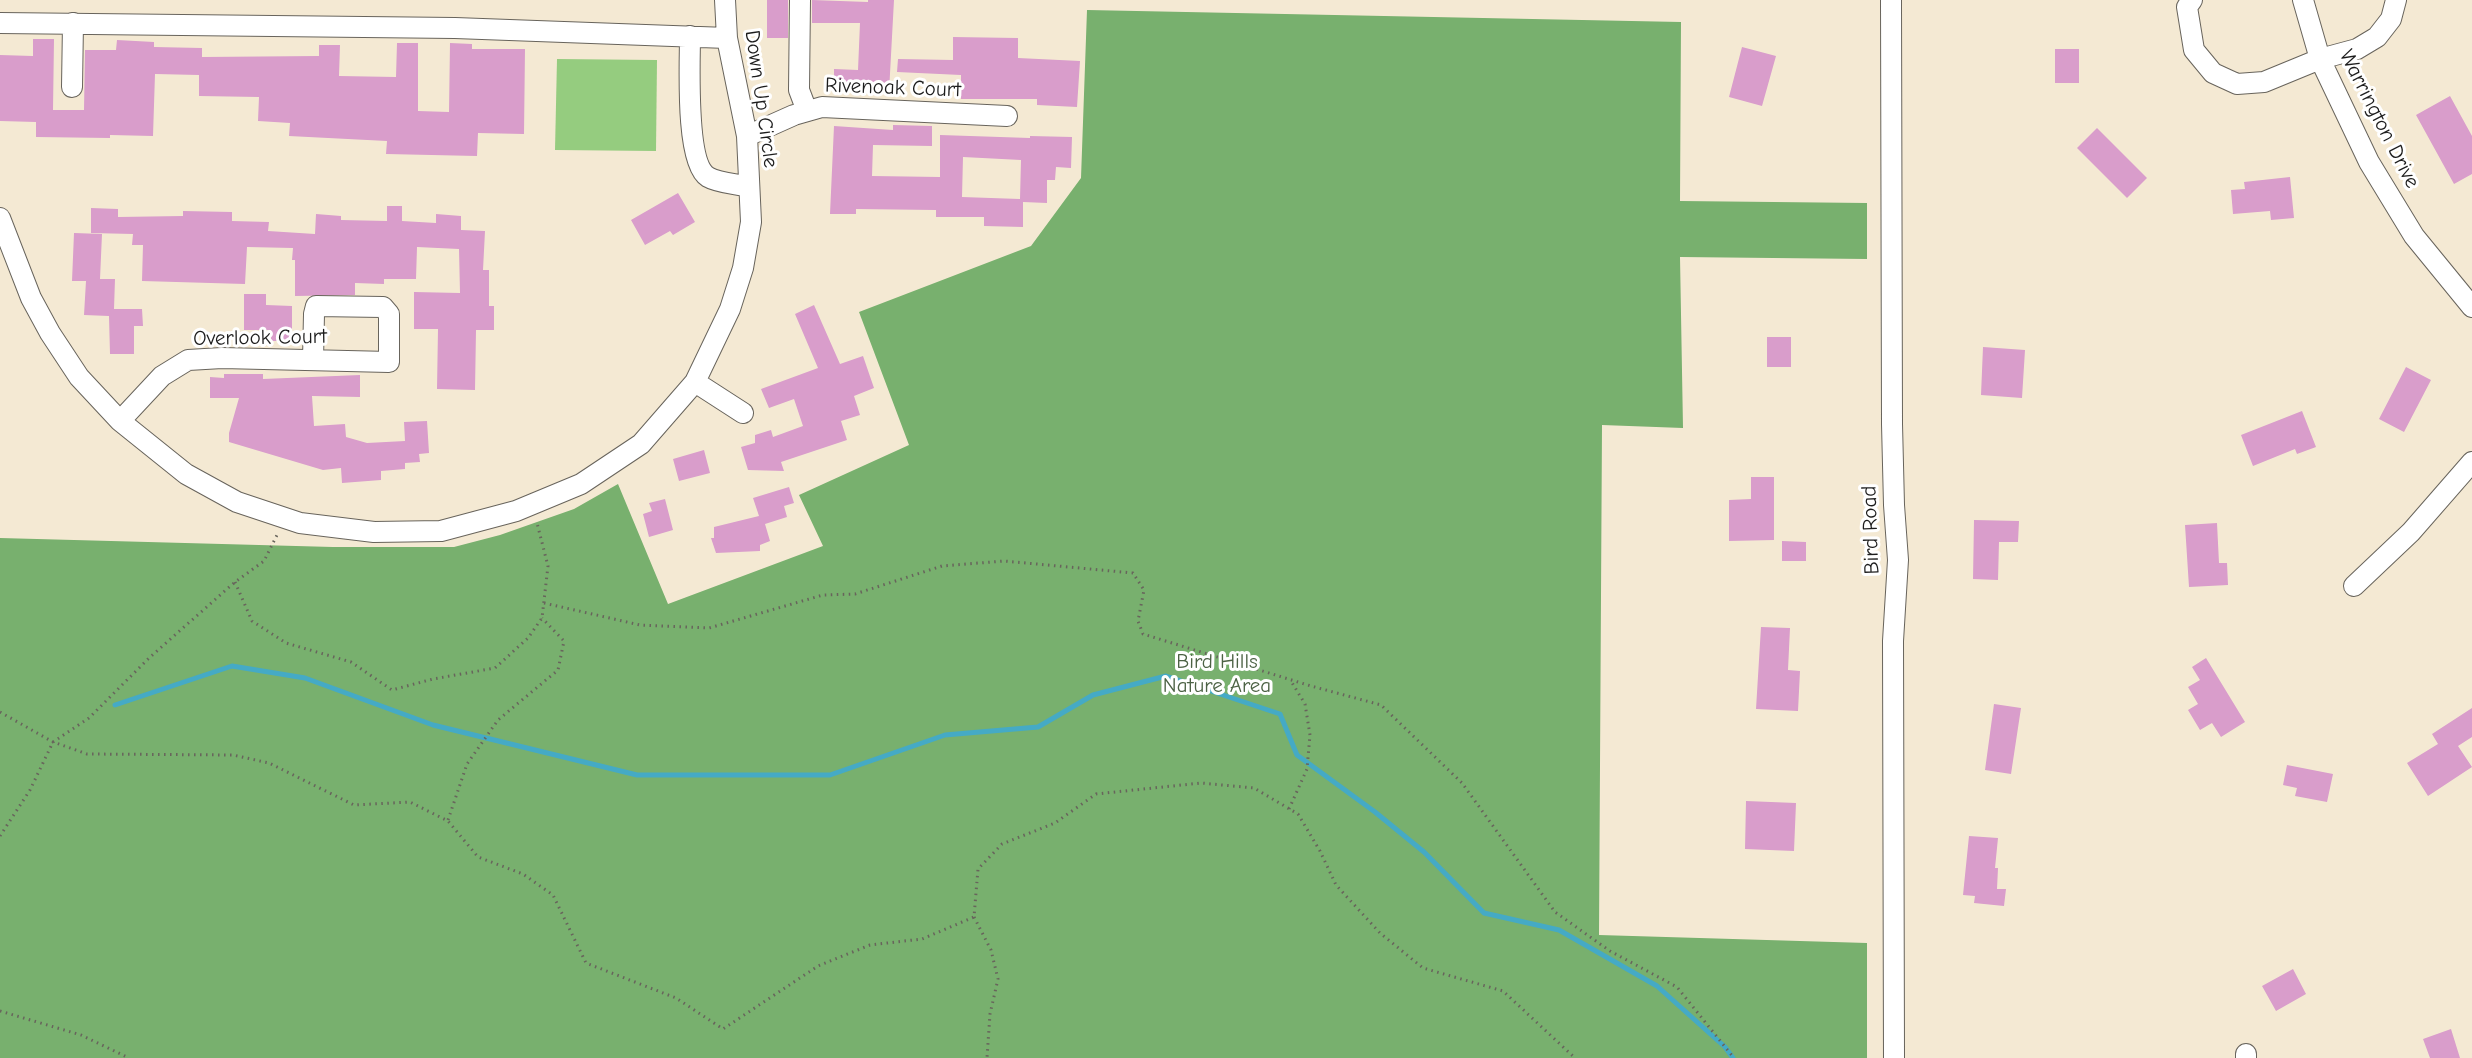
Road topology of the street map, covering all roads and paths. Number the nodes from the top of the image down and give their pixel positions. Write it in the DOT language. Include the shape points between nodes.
graph roads {
  1 [pos="725,0"];
  2 [pos="800,0"];
  3 [pos="1891,0"];
  4 [pos="2192,0"];
  5 [pos="2303,0"];
  6 [pos="2396,0"];
  7 [pos="0,23"];
  8 [pos="73,23"];
  9 [pos="690,36"];
  10 [pos="727,38"];
  11 [pos="2320,59"];
  12 [pos="72,87"];
  13 [pos="807,111"];
  14 [pos="1007,116"];
  15 [pos="747,136"];
  16 [pos="749,187"];
  17 [pos="1,227"];
  18 [pos="2472,307"];
  19 [pos="313,360"];
  20 [pos="695,382"];
  21 [pos="743,413"];
  22 [pos="120,421"];
  23 [pos="2472,462"];
  24 [pos="532,504"];
  25 [pos="286,518"];
  26 [pos="235,582"];
  27 [pos="2354,586"];
  28 [pos="544,603"];
  29 [pos="542,618"];
  30 [pos="1291,680"];
  31 [pos="0,712"];
  32 [pos="53,741"];
  33 [pos="1289,809"];
  34 [pos="448,821"];
  35 [pos="0,836"];
  36 [pos="974,916"];
  37 [pos="0,1011"];
  38 [pos="129,1058"];
  39 [pos="987,1058"];
  40 [pos="1575,1058"];
  41 [pos="1734,1058"];
  42 [pos="1894,1058"];
  1 -- 10 [label="street, Down Up Circle"];
  2 -- 13 [label="street" via="799,90"];
  3 -- 42 [label="street, Bird Road" via="1892,424 1898,560 1893,641"];
  4 -- 11 [label="street" via="2187,7 2194,50 2212,73 2237,84 2264,81"];
  5 -- 11 [label="street, Warrington Drive"];
  6 -- 11 [label="street" via="2391,20 2378,37 2357,49"];
  7 -- 8 [label="street"];
  8 -- 9 [label="street" via="455,28"];
  8 -- 12 [label="street"];
  9 -- 10 [label="street"];
  9 -- 16 [label="street" via="692,132 701,169 708,177"];
  10 -- 15 [label="street, Down Up Circle"];
  11 -- 18 [label="street, Warrington Drive" via="2374,172 2414,236"];
  13 -- 14 [label="street, Rivenoak Court" via="822,106"];
  13 -- 15 [label="street, Rivenoak Court"];
  15 -- 16 [label="street, Down Up Circle"];
  16 -- 20 [label="street, Down Up Circle" via="751,222 743,268 730,309"];
  17 -- 22 [label="street, Down Up Circle" via="50,333 79,378"];
  19 -- 19 [label="street, Overlook Court" via="389,362 389,314 383,307 316,306"];
  19 -- 22 [label="street, Overlook Court" via="188,360 162,376"];
  20 -- 21 [label="street"];
  20 -- 24 [label="street, Down Up Circle" via="641,444 581,484"];
  22 -- 25 [label="street, Down Up Circle" via="186,474 237,501"];
  23 -- 27 [label="street" via="2411,532"];
  24 -- 25 [label="street, Down Up Circle" via="441,531 374,532 300,524"];
  24 -- 28 [label="path" via="548,567"];
  25 -- 26 [label="path" via="264,561"];
  26 -- 29 [label="path" via="252,621 286,643 351,662 392,690 495,668 528,638"];
  26 -- 32 [label="path" via="149,658 89,718"];
  28 -- 29 [label="path"];
  28 -- 30 [label="path" via="640,625 709,628 823,595 855,594 942,566 1004,561 1133,573 1144,590 1138,621 1143,634"];
  29 -- 34 [label="path" via="564,641 558,670 498,720 467,764"];
  30 -- 33 [label="path" via="1305,704 1310,735 1308,769"];
  30 -- 41 [label="path" via="1381,705 1462,783 1555,912 1610,951 1677,987"];
  31 -- 32 [label="path"];
  32 -- 34 [label="path" via="87,754 233,755 269,763 354,804 410,802"];
  32 -- 35 [label="path" via="30,790"];
  33 -- 36 [label="path" via="1254,788 1201,783 1096,794 1055,824 1002,844 978,869"];
  33 -- 40 [label="path" via="1298,814 1336,885 1380,933 1423,968 1503,991"];
  34 -- 36 [label="path" via="478,857 523,874 553,895 586,963 676,998 723,1029 818,966 870,945 922,939"];
  36 -- 39 [label="path" via="991,950 998,979 990,1014"];
  37 -- 38 [label="path" via="81,1035"];
}
